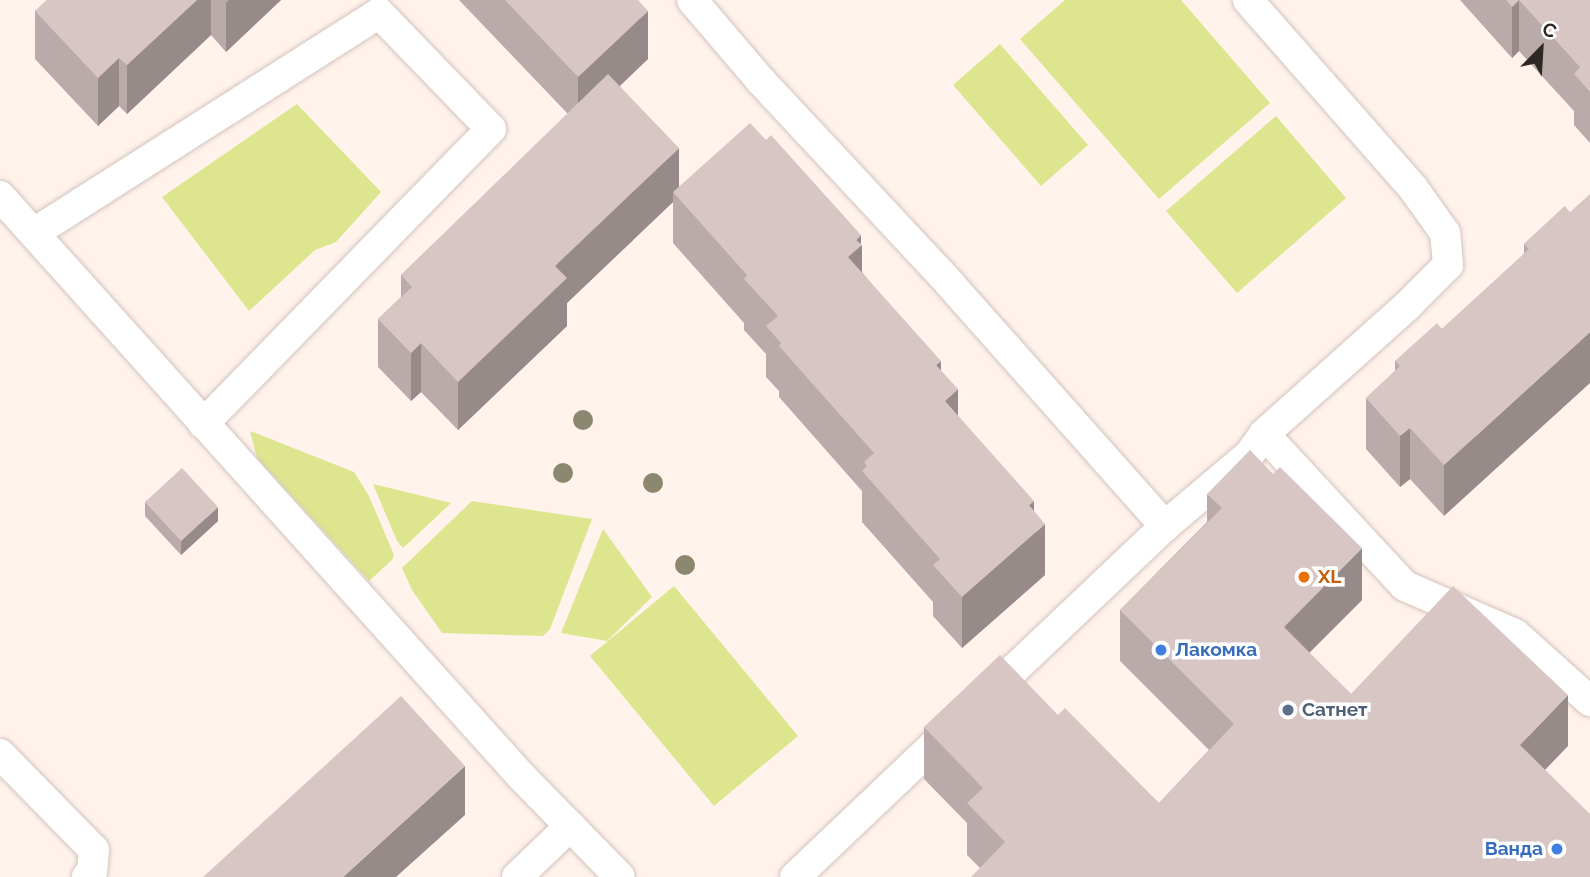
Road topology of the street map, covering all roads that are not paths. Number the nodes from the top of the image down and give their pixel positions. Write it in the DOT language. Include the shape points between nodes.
graph roads {
  1 [pos="692,0"];
  2 [pos="1248,0"];
  3 [pos="0,197"];
  4 [pos="34,233"];
  5 [pos="203,424"];
  6 [pos="1264,434"];
  7 [pos="1165,526"];
  8 [pos="1588,694"];
  9 [pos="0,754"];
  10 [pos="570,826"];
  11 [pos="87,877"];
  12 [pos="517,877"];
  13 [pos="620,877"];
  14 [pos="795,877"];
  1 -- 7 [label="lane"];
  2 -- 6 [label="lane" via="1413,188 1444,233 1448,265"];
  3 -- 4 [label="lane"];
  4 -- 5 [label="lane"];
  4 -- 5 [label="lane" via="379,13 491,129"];
  5 -- 10 [label="lane"];
  6 -- 7 [label="lane" via="1249,455"];
  6 -- 8 [label="lane" via="1405,586 1515,634"];
  7 -- 14 [label="lane"];
  9 -- 11 [label="lane" via="94,849 92,872"];
  10 -- 12 [label="lane"];
  10 -- 13 [label="lane"];
}
